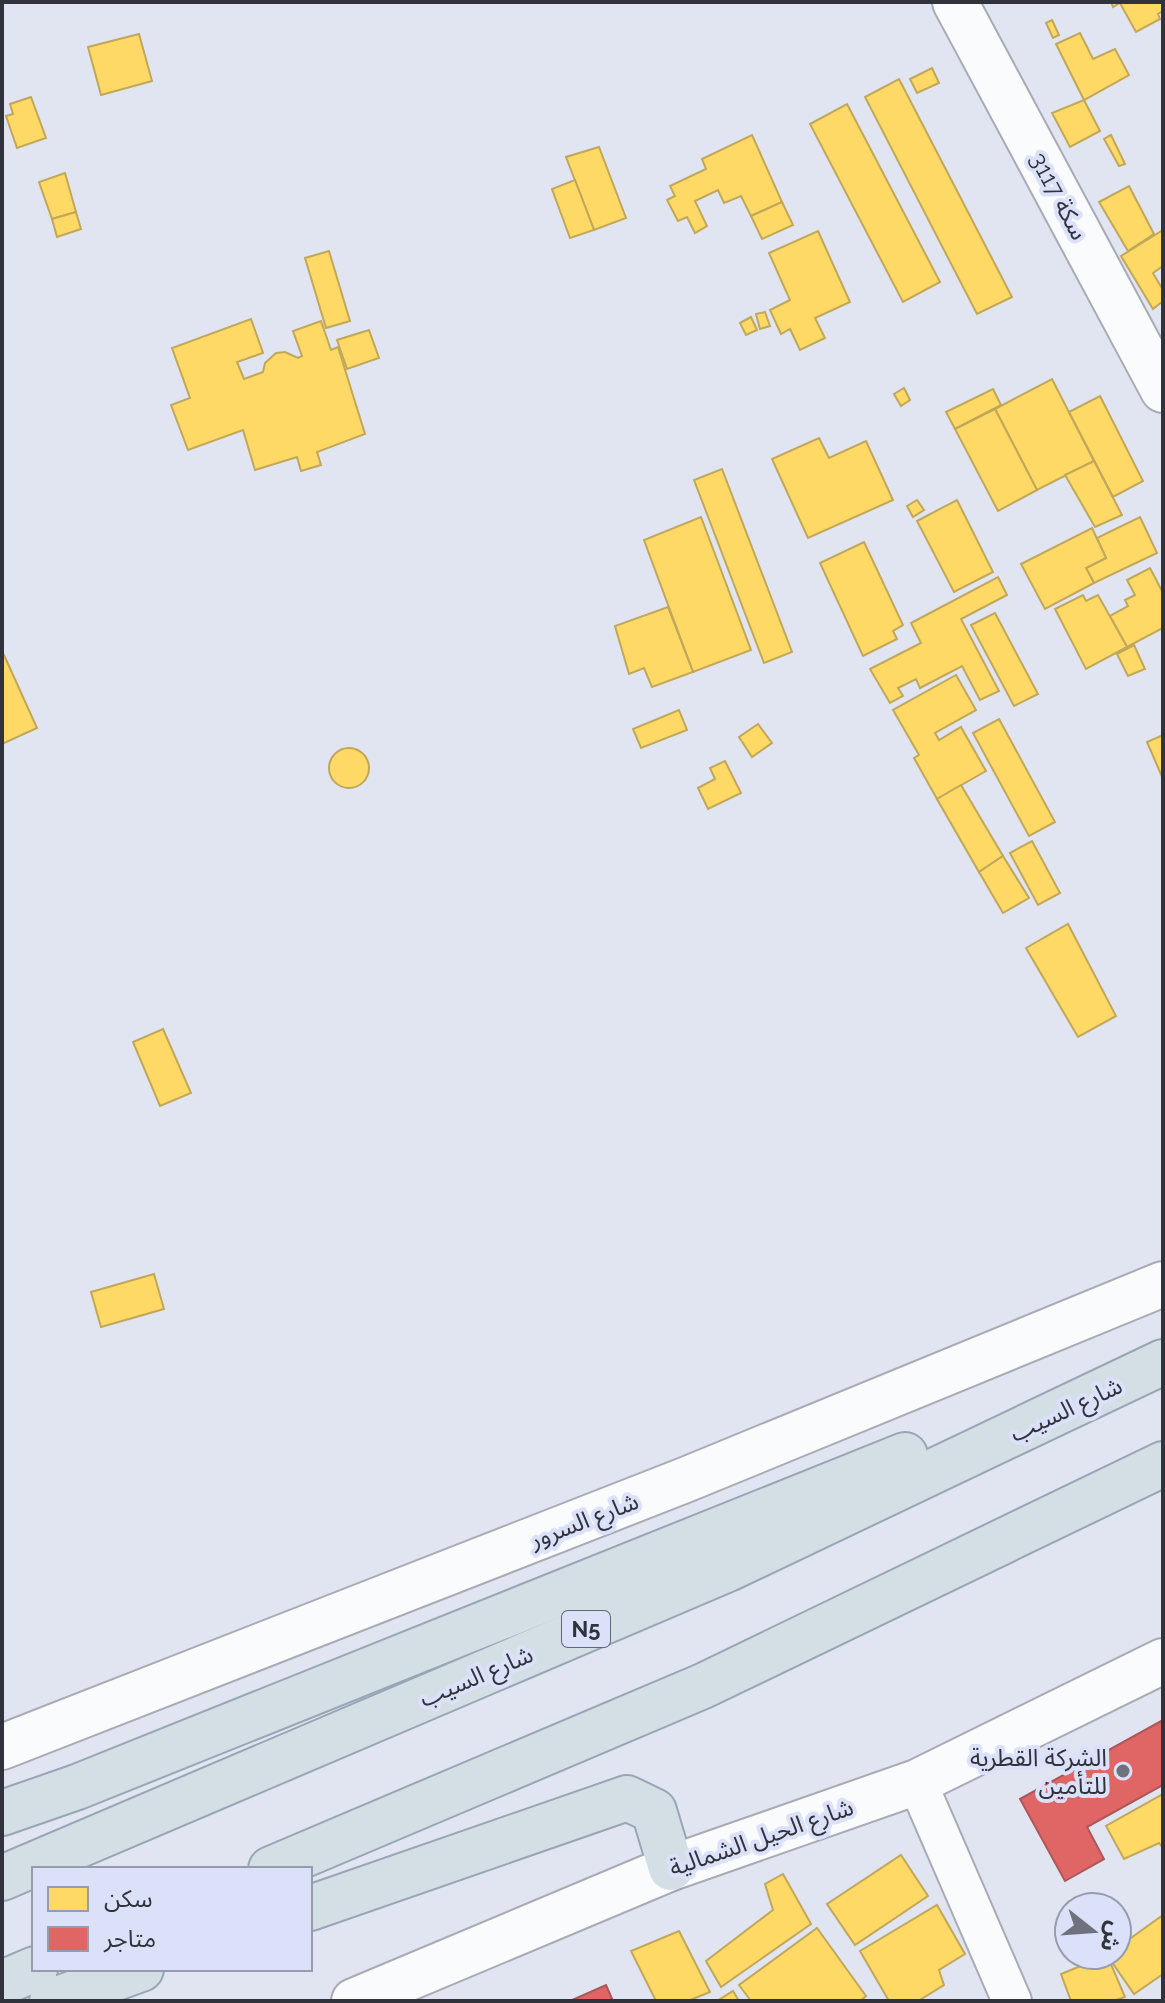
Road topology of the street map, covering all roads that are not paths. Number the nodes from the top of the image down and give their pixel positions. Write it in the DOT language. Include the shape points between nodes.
graph roads {
  1 [pos="955,2"];
  2 [pos="1163,390"];
  3 [pos="1163,1284"];
  4 [pos="1163,1362"];
  5 [pos="1118,1384"];
  6 [pos="1163,1464"];
  7 [pos="1163,1661"];
  8 [pos="2,1747"];
  9 [pos="917,1782"];
  10 [pos="2,1813"];
  11 [pos="276,1867"];
  12 [pos="671,1868"];
  13 [pos="2,1878"];
  14 [pos="312,1907"];
  15 [pos="32,1970"];
  16 [pos="135,1971"];
  17 [pos="2,1983"];
  18 [pos="52,2001"];
  19 [pos="354,2001"];
  20 [pos="1012,2001"];
  1 -- 2 [label="street, سكة 3117"];
  3 -- 8 [label="street, شارع السرور" via="700,1474"];
  4 -- 5 [label="highway, شارع السيب / N5"];
  5 -- 10 [label="highway" via="1067,1390"];
  5 -- 13 [label="highway, شارع السيب / N5" via="728,1569"];
  6 -- 11 [label="highway" via="703,1686"];
  7 -- 9 [label="street, شارع الحيل الشمالية"];
  9 -- 12 [label="street, شارع الحيل الشمالية"];
  9 -- 20 [label="street"];
  12 -- 14 [label="highway" via="654,1811 627,1798"];
  12 -- 19 [label="street, شارع الحيل الشمالية"];
  15 -- 17 [label="highway"];
  16 -- 18 [label="highway"];
}
